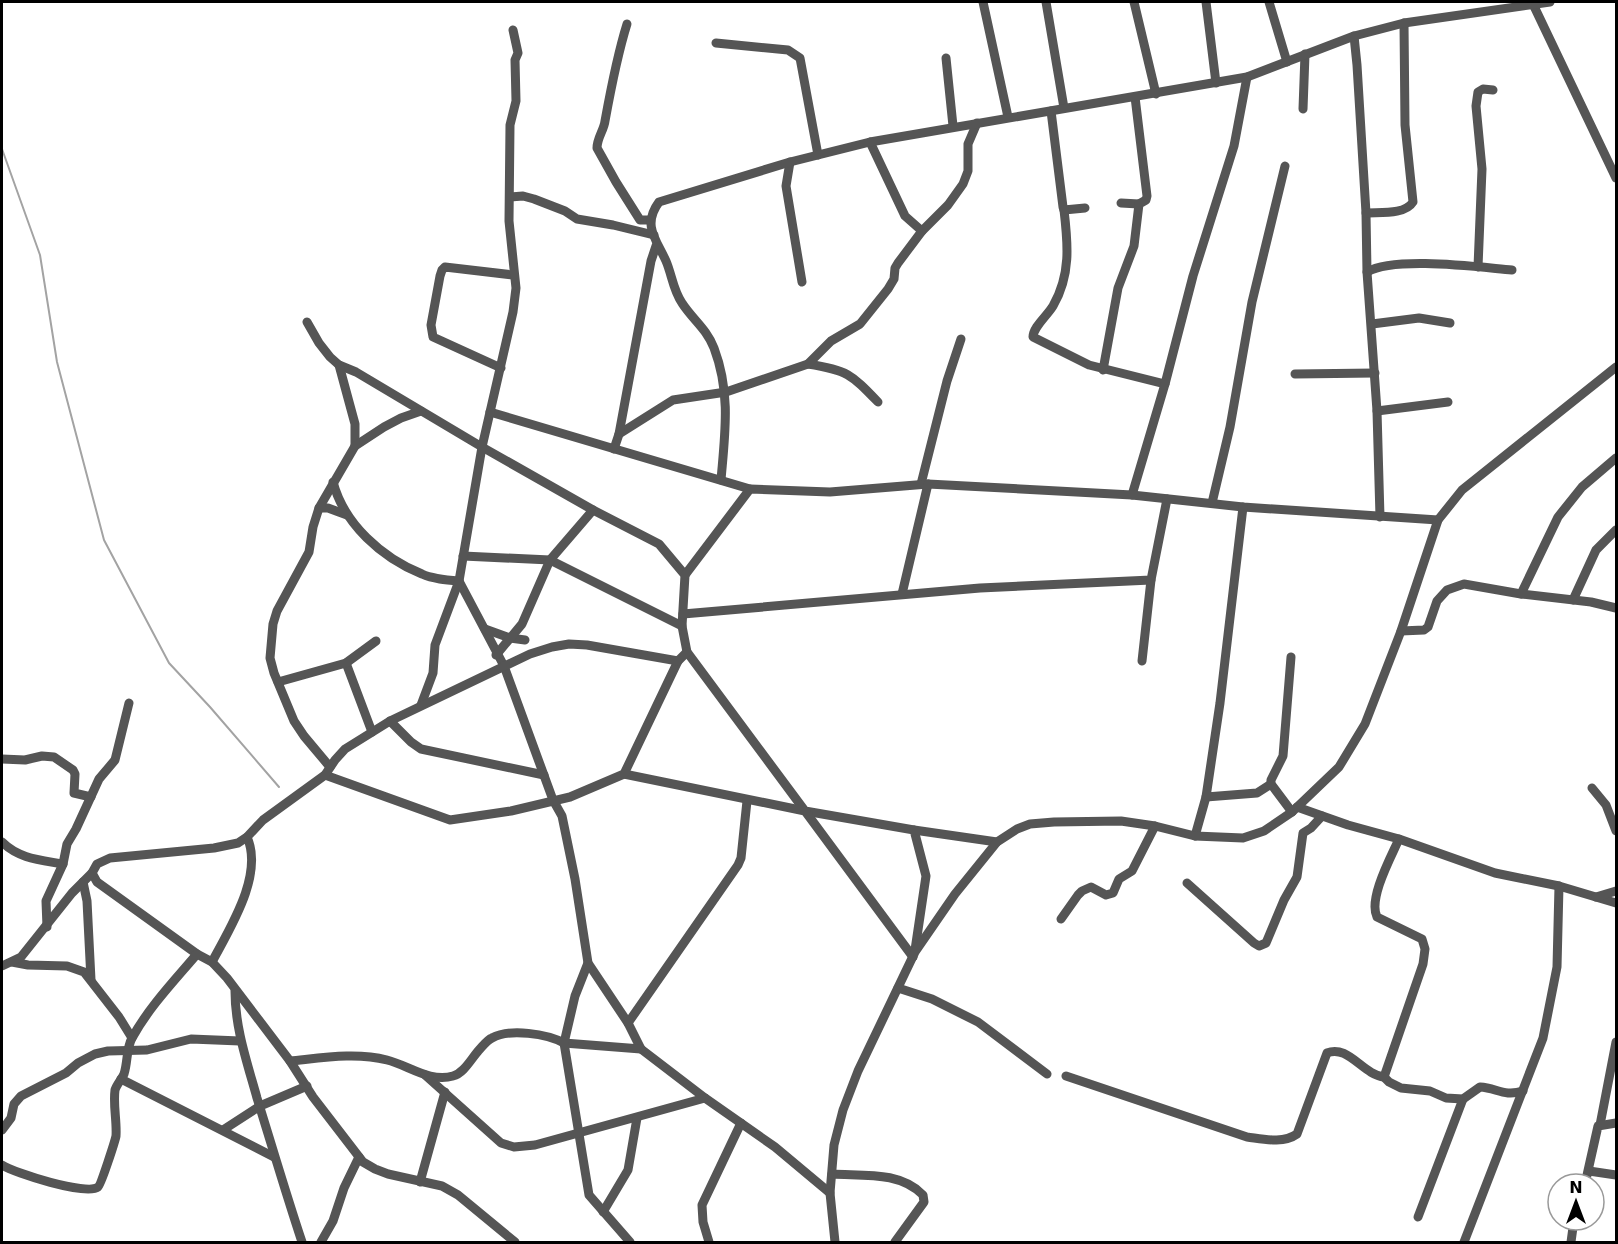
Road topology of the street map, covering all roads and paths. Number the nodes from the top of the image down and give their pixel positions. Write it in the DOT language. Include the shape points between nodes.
graph roads {
  1 [pos="983,2"];
  2 [pos="1046,2"];
  3 [pos="1134,2"];
  4 [pos="1206,2"];
  5 [pos="1269,2"];
  6 [pos="1550,2"];
  7 [pos="1533,3"];
  8 [pos="1404,23"];
  9 [pos="627,24"];
  10 [pos="513,30"];
  11 [pos="1354,36"];
  12 [pos="716,43"];
  13 [pos="1305,54"];
  14 [pos="946,58"];
  15 [pos="1287,62"];
  16 [pos="1247,78"];
  17 [pos="1216,83"];
  18 [pos="1493,90"];
  19 [pos="1156,93"];
  20 [pos="1135,97"];
  21 [pos="1064,108"];
  22 [pos="1303,109"];
  23 [pos="1051,111"];
  24 [pos="1008,117"];
  25 [pos="977,123"];
  26 [pos="953,126"];
  27 [pos="870,142"];
  28 [pos="818,155"];
  29 [pos="790,162"];
  30 [pos="1285,166"];
  31 [pos="1617,178"];
  32 [pos="510,197"];
  33 [pos="1121,203"];
  34 [pos="1139,204"];
  35 [pos="1085,208"];
  36 [pos="1064,210"];
  37 [pos="1366,213"];
  38 [pos="650,220"];
  39 [pos="922,231"];
  40 [pos="654,235"];
  41 [pos="656,246"];
  42 [pos="1478,267"];
  43 [pos="1512,270"];
  44 [pos="1367,272"];
  45 [pos="513,275"];
  46 [pos="802,282"];
  47 [pos="307,322"];
  48 [pos="1450,323"];
  49 [pos="1372,324"];
  50 [pos="961,339"];
  51 [pos="808,364"];
  52 [pos="339,365"];
  53 [pos="1617,367"];
  54 [pos="501,368"];
  55 [pos="1103,370"];
  56 [pos="1375,373"];
  57 [pos="1295,374"];
  58 [pos="1165,384"];
  59 [pos="726,392"];
  60 [pos="878,402"];
  61 [pos="1448,402"];
  62 [pos="421,411"];
  63 [pos="1377,411"];
  64 [pos="490,412"];
  65 [pos="619,434"];
  66 [pos="355,447"];
  67 [pos="482,447"];
  68 [pos="614,449"];
  69 [pos="1617,458"];
  70 [pos="721,480"];
  71 [pos="333,482"];
  72 [pos="925,484"];
  73 [pos="750,489"];
  74 [pos="1132,495"];
  75 [pos="1167,499"];
  76 [pos="1212,503"];
  77 [pos="1243,507"];
  78 [pos="319,508"];
  79 [pos="593,510"];
  80 [pos="347,515"];
  81 [pos="1380,517"];
  82 [pos="1438,520"];
  83 [pos="1617,530"];
  84 [pos="463,556"];
  85 [pos="550,560"];
  86 [pos="685,575"];
  87 [pos="1151,580"];
  88 [pos="459,581"];
  89 [pos="902,594"];
  90 [pos="1521,594"];
  91 [pos="1573,600"];
  92 [pos="1617,608"];
  93 [pos="683,614"];
  94 [pos="522,624"];
  95 [pos="682,626"];
  96 [pos="485,629"];
  97 [pos="1401,631"];
  98 [pos="510,638"];
  99 [pos="525,640"];
  100 [pos="376,641"];
  101 [pos="687,652"];
  102 [pos="530,654"];
  103 [pos="496,655"];
  104 [pos="1291,657"];
  105 [pos="678,661"];
  106 [pos="1142,662"];
  107 [pos="346,663"];
  108 [pos="504,666"];
  109 [pos="278,682"];
  110 [pos="129,703"];
  111 [pos="421,705"];
  112 [pos="390,721"];
  113 [pos="372,732"];
  114 [pos="2,759"];
  115 [pos="330,767"];
  116 [pos="544,774"];
  117 [pos="624,774"];
  118 [pos="325,775"];
  119 [pos="1271,784"];
  120 [pos="1592,788"];
  121 [pos="91,797"];
  122 [pos="1206,797"];
  123 [pos="554,800"];
  124 [pos="747,801"];
  125 [pos="1294,810"];
  126 [pos="805,812"];
  127 [pos="1322,816"];
  128 [pos="1155,826"];
  129 [pos="914,830"];
  130 [pos="1617,831"];
  131 [pos="1195,836"];
  132 [pos="247,837"];
  133 [pos="1398,839"];
  134 [pos="2,842"];
  135 [pos="997,842"];
  136 [pos="63,864"];
  137 [pos="92,873"];
  138 [pos="83,882"];
  139 [pos="1187,883"];
  140 [pos="1559,886"];
  141 [pos="1617,891"];
  142 [pos="1594,897"];
  143 [pos="1617,903"];
  144 [pos="1061,919"];
  145 [pos="47,927"];
  146 [pos="196,954"];
  147 [pos="914,955"];
  148 [pos="12,962"];
  149 [pos="212,962"];
  150 [pos="588,963"];
  151 [pos="2,966"];
  152 [pos="92,980"];
  153 [pos="898,988"];
  154 [pos="235,990"];
  155 [pos="628,1023"];
  156 [pos="132,1038"];
  157 [pos="240,1041"];
  158 [pos="1617,1042"];
  159 [pos="564,1043"];
  160 [pos="128,1049"];
  161 [pos="641,1049"];
  162 [pos="290,1060"];
  163 [pos="423,1074"];
  164 [pos="1047,1074"];
  165 [pos="1066,1076"];
  166 [pos="1384,1077"];
  167 [pos="121,1079"];
  168 [pos="307,1086"];
  169 [pos="1523,1091"];
  170 [pos="445,1092"];
  171 [pos="705,1098"];
  172 [pos="1463,1099"];
  173 [pos="260,1106"];
  174 [pos="637,1118"];
  175 [pos="741,1123"];
  176 [pos="1617,1123"];
  177 [pos="1600,1125"];
  178 [pos="2,1130"];
  179 [pos="223,1130"];
  180 [pos="580,1134"];
  181 [pos="274,1157"];
  182 [pos="359,1157"];
  183 [pos="2,1165"];
  184 [pos="1589,1170"];
  185 [pos="832,1174"];
  186 [pos="1617,1175"];
  187 [pos="420,1182"];
  188 [pos="830,1193"];
  189 [pos="603,1212"];
  190 [pos="1418,1217"];
  191 [pos="302,1242"];
  192 [pos="321,1242"];
  193 [pos="515,1242"];
  194 [pos="630,1242"];
  195 [pos="709,1242"];
  196 [pos="835,1242"];
  197 [pos="895,1242"];
  198 [pos="1464,1242"];
  1 -- 24 [label="street"];
  2 -- 21 [label="street"];
  3 -- 19 [label="street"];
  4 -- 17 [label="street"];
  5 -- 15 [label="street"];
  6 -- 7 [label="street"];
  7 -- 8 [label="street"];
  7 -- 31 [label="street"];
  8 -- 11 [label="street"];
  8 -- 37 [label="street" via="1406,124 1413,202 1403,210"];
  9 -- 38 [label="street" via="597,147 640,220"];
  10 -- 32 [label="street" via="518,53 516,101 510,125"];
  11 -- 13 [label="street"];
  11 -- 37 [label="street"];
  12 -- 28 [label="street" via="788,50 800,58"];
  13 -- 15 [label="street"];
  13 -- 22 [label="street"];
  14 -- 26 [label="street"];
  15 -- 16 [label="street"];
  16 -- 17 [label="street"];
  16 -- 58 [label="street" via="1233,146"];
  17 -- 19 [label="street"];
  18 -- 42 [label="street" via="1478,92 1476,106 1482,169"];
  19 -- 20 [label="street"];
  20 -- 21 [label="street"];
  20 -- 34 [label="street" via="1147,196"];
  21 -- 23 [label="street"];
  23 -- 24 [label="street"];
  23 -- 36 [label="street"];
  24 -- 25 [label="street"];
  25 -- 26 [label="street"];
  25 -- 39 [label="street" via="968,144 968,171 963,184"];
  26 -- 27 [label="street"];
  27 -- 28 [label="street"];
  27 -- 39 [label="street" via="905,216"];
  28 -- 29 [label="street"];
  29 -- 38 [label="street" via="659,202"];
  29 -- 46 [label="street" via="786,186"];
  30 -- 76 [label="street" via="1252,302"];
  32 -- 40 [label="street" via="523,196 577,219"];
  32 -- 45 [label="street"];
  33 -- 34 [label="street"];
  34 -- 55 [label="street" via="1134,246 1118,288"];
  35 -- 36 [label="street"];
  36 -- 55 [label="street" via="1067,265 1054,304 1032,334"];
  37 -- 44 [label="street"];
  38 -- 40 [label="street"];
  39 -- 51 [label="street" via="898,263 894,279 874,308 860,324 831,341"];
  40 -- 41 [label="street"];
  41 -- 59 [label="street" via="683,304 706,331"];
  41 -- 65 [label="street"];
  42 -- 43 [label="street"];
  42 -- 44 [label="street" via="1401,263"];
  44 -- 49 [label="street"];
  45 -- 54 [label="street" via="513,312"];
  45 -- 54 [label="street" via="445,267 431,325 433,338"];
  47 -- 52 [label="street"];
  48 -- 49 [label="street" via="1419,318"];
  49 -- 56 [label="street"];
  50 -- 72 [label="street" via="947,381"];
  51 -- 59 [label="street"];
  51 -- 60 [label="street" via="846,373"];
  52 -- 62 [label="street"];
  52 -- 66 [label="street" via="355,424"];
  53 -- 82 [label="street" via="1462,489"];
  54 -- 64 [label="street"];
  55 -- 58 [label="street"];
  56 -- 57 [label="street"];
  56 -- 63 [label="street"];
  58 -- 74 [label="street"];
  59 -- 65 [label="street" via="673,400"];
  59 -- 70 [label="street"];
  61 -- 63 [label="street"];
  62 -- 66 [label="street" via="384,427"];
  62 -- 67 [label="street"];
  63 -- 81 [label="street"];
  64 -- 67 [label="street"];
  64 -- 68 [label="street"];
  65 -- 68 [label="street"];
  66 -- 71 [label="street"];
  67 -- 79 [label="street"];
  67 -- 84 [label="street"];
  68 -- 70 [label="street"];
  69 -- 90 [label="street" via="1582,487 1558,517"];
  70 -- 73 [label="street"];
  71 -- 78 [label="street"];
  71 -- 80 [label="street"];
  72 -- 73 [label="street" via="830,492"];
  72 -- 74 [label="street"];
  72 -- 89 [label="street"];
  73 -- 86 [label="street"];
  74 -- 75 [label="street"];
  75 -- 76 [label="street"];
  75 -- 87 [label="street"];
  76 -- 77 [label="street"];
  77 -- 81 [label="street"];
  77 -- 122 [label="street"];
  78 -- 80 [label="street"];
  78 -- 109 [label="street" via="309,552 273,624 270,658"];
  79 -- 85 [label="street"];
  79 -- 86 [label="street" via="659,544"];
  80 -- 88 [label="street" via="386,554 422,574"];
  81 -- 82 [label="street"];
  82 -- 97 [label="street"];
  83 -- 91 [label="street" via="1596,550"];
  84 -- 85 [label="street"];
  84 -- 88 [label="street"];
  85 -- 94 [label="street"];
  85 -- 95 [label="street"];
  86 -- 93 [label="street"];
  87 -- 89 [label="street"];
  87 -- 106 [label="street"];
  88 -- 96 [label="street"];
  88 -- 111 [label="street" via="435,645 433,674"];
  89 -- 93 [label="street"];
  90 -- 91 [label="street"];
  90 -- 97 [label="street" via="1456,586 1437,601 1428,627"];
  91 -- 92 [label="street"];
  93 -- 95 [label="street"];
  94 -- 98 [label="street"];
  94 -- 99 [label="street"];
  95 -- 101 [label="street"];
  96 -- 98 [label="street"];
  96 -- 103 [label="street"];
  97 -- 125 [label="street" via="1353,747 1339,767"];
  98 -- 99 [label="street"];
  98 -- 103 [label="street"];
  99 -- 102 [label="street"];
  100 -- 107 [label="street"];
  101 -- 105 [label="street"];
  101 -- 126 [label="street"];
  102 -- 105 [label="street" via="569,644"];
  102 -- 108 [label="street"];
  103 -- 108 [label="street"];
  104 -- 119 [label="street" via="1282,756"];
  105 -- 117 [label="street"];
  107 -- 109 [label="street"];
  107 -- 113 [label="street"];
  108 -- 111 [label="street"];
  108 -- 116 [label="street"];
  109 -- 115 [label="street" via="294,721"];
  110 -- 121 [label="street" via="118,753"];
  111 -- 112 [label="street"];
  112 -- 113 [label="street"];
  112 -- 116 [label="street" via="421,749"];
  113 -- 115 [label="street" via="345,749"];
  114 -- 121 [label="street" via="54,757 73,770 74,793"];
  115 -- 118 [label="street"];
  116 -- 123 [label="street"];
  117 -- 123 [label="street" via="588,791"];
  117 -- 124 [label="street"];
  118 -- 123 [label="street" via="450,820"];
  118 -- 132 [label="street" via="263,820"];
  119 -- 122 [label="street" via="1257,793"];
  119 -- 125 [label="street"];
  120 -- 130 [label="street" via="1606,805"];
  121 -- 136 [label="street" via="67,844"];
  122 -- 131 [label="street"];
  123 -- 150 [label="street" via="562,816"];
  124 -- 126 [label="street"];
  124 -- 155 [label="street" via="738,866"];
  125 -- 127 [label="street"];
  125 -- 131 [label="street" via="1264,831 1243,838"];
  126 -- 129 [label="street"];
  126 -- 147 [label="street"];
  127 -- 133 [label="street"];
  127 -- 139 [label="street" via="1303,833 1297,877 1266,943 1254,943"];
  128 -- 131 [label="street"];
  128 -- 135 [label="street" via="1120,821 1030,824"];
  128 -- 144 [label="street" via="1132,871 1119,879 1113,893 1106,896 1087,888"];
  129 -- 135 [label="street"];
  129 -- 147 [label="street" via="926,876"];
  132 -- 137 [label="street" via="228,846 110,858 97,864"];
  132 -- 149 [label="street" via="254,860 245,896"];
  133 -- 140 [label="street" via="1495,873"];
  133 -- 166 [label="street" via="1374,911 1377,917 1422,939 1425,949"];
  134 -- 136 [label="street" via="30,859"];
  135 -- 147 [label="street" via="954,894"];
  136 -- 145 [label="street" via="46,901"];
  137 -- 138 [label="street"];
  137 -- 146 [label="street" via="97,882"];
  138 -- 145 [label="street"];
  138 -- 152 [label="street"];
  140 -- 142 [label="street"];
  140 -- 169 [label="street" via="1557,967 1543,1038"];
  141 -- 142 [label="street"];
  142 -- 143 [label="street"];
  145 -- 148 [label="street"];
  146 -- 149 [label="street"];
  146 -- 156 [label="street"];
  147 -- 153 [label="street"];
  148 -- 151 [label="street"];
  148 -- 152 [label="street" via="67,966 84,972"];
  149 -- 154 [label="street"];
  150 -- 155 [label="street"];
  150 -- 159 [label="street"];
  152 -- 156 [label="street"];
  153 -- 164 [label="street" via="932,999 978,1022"];
  153 -- 185 [label="street" via="843,1110"];
  154 -- 157 [label="street"];
  154 -- 162 [label="street"];
  155 -- 161 [label="street"];
  156 -- 160 [label="street"];
  157 -- 160 [label="street" via="198,1038 147,1050"];
  157 -- 173 [label="street"];
  158 -- 177 [label="street"];
  159 -- 161 [label="street"];
  159 -- 163 [label="street" via="553,1037 508,1034 492,1038 455,1076"];
  159 -- 180 [label="street"];
  160 -- 167 [label="street"];
  160 -- 178 [label="street" via="95,1054 21,1096"];
  161 -- 171 [label="street"];
  162 -- 163 [label="street" via="387,1060"];
  162 -- 168 [label="street"];
  163 -- 170 [label="street"];
  165 -- 166 [label="street" via="1247,1137 1274,1140 1290,1140 1297,1134 1327,1053 1342,1052"];
  166 -- 172 [label="street" via="1401,1088"];
  167 -- 179 [label="street"];
  167 -- 183 [label="street" via="116,1088 116,1137 100,1187 93,1190 65,1186"];
  168 -- 173 [label="street"];
  168 -- 182 [label="street"];
  169 -- 172 [label="street" via="1502,1094 1480,1087"];
  169 -- 198 [label="street"];
  170 -- 180 [label="street" via="501,1143 514,1148"];
  170 -- 187 [label="street"];
  171 -- 174 [label="street"];
  171 -- 175 [label="street"];
  172 -- 190 [label="street"];
  173 -- 179 [label="street"];
  173 -- 181 [label="street"];
  174 -- 180 [label="street"];
  174 -- 189 [label="street" via="628,1170"];
  175 -- 188 [label="street"];
  175 -- 195 [label="street" via="702,1205"];
  176 -- 177 [label="street"];
  177 -- 184 [label="street"];
  179 -- 181 [label="street"];
  180 -- 189 [label="street" via="589,1196"];
  181 -- 191 [label="street"];
  182 -- 187 [label="street" via="375,1169"];
  182 -- 192 [label="street"];
  184 -- 186 [label="street"];
  185 -- 188 [label="street"];
  185 -- 197 [label="street" via="893,1178 923,1195 924,1202"];
  187 -- 193 [label="street" via="442,1186 458,1195"];
  188 -- 196 [label="street"];
  189 -- 194 [label="street"];
}
